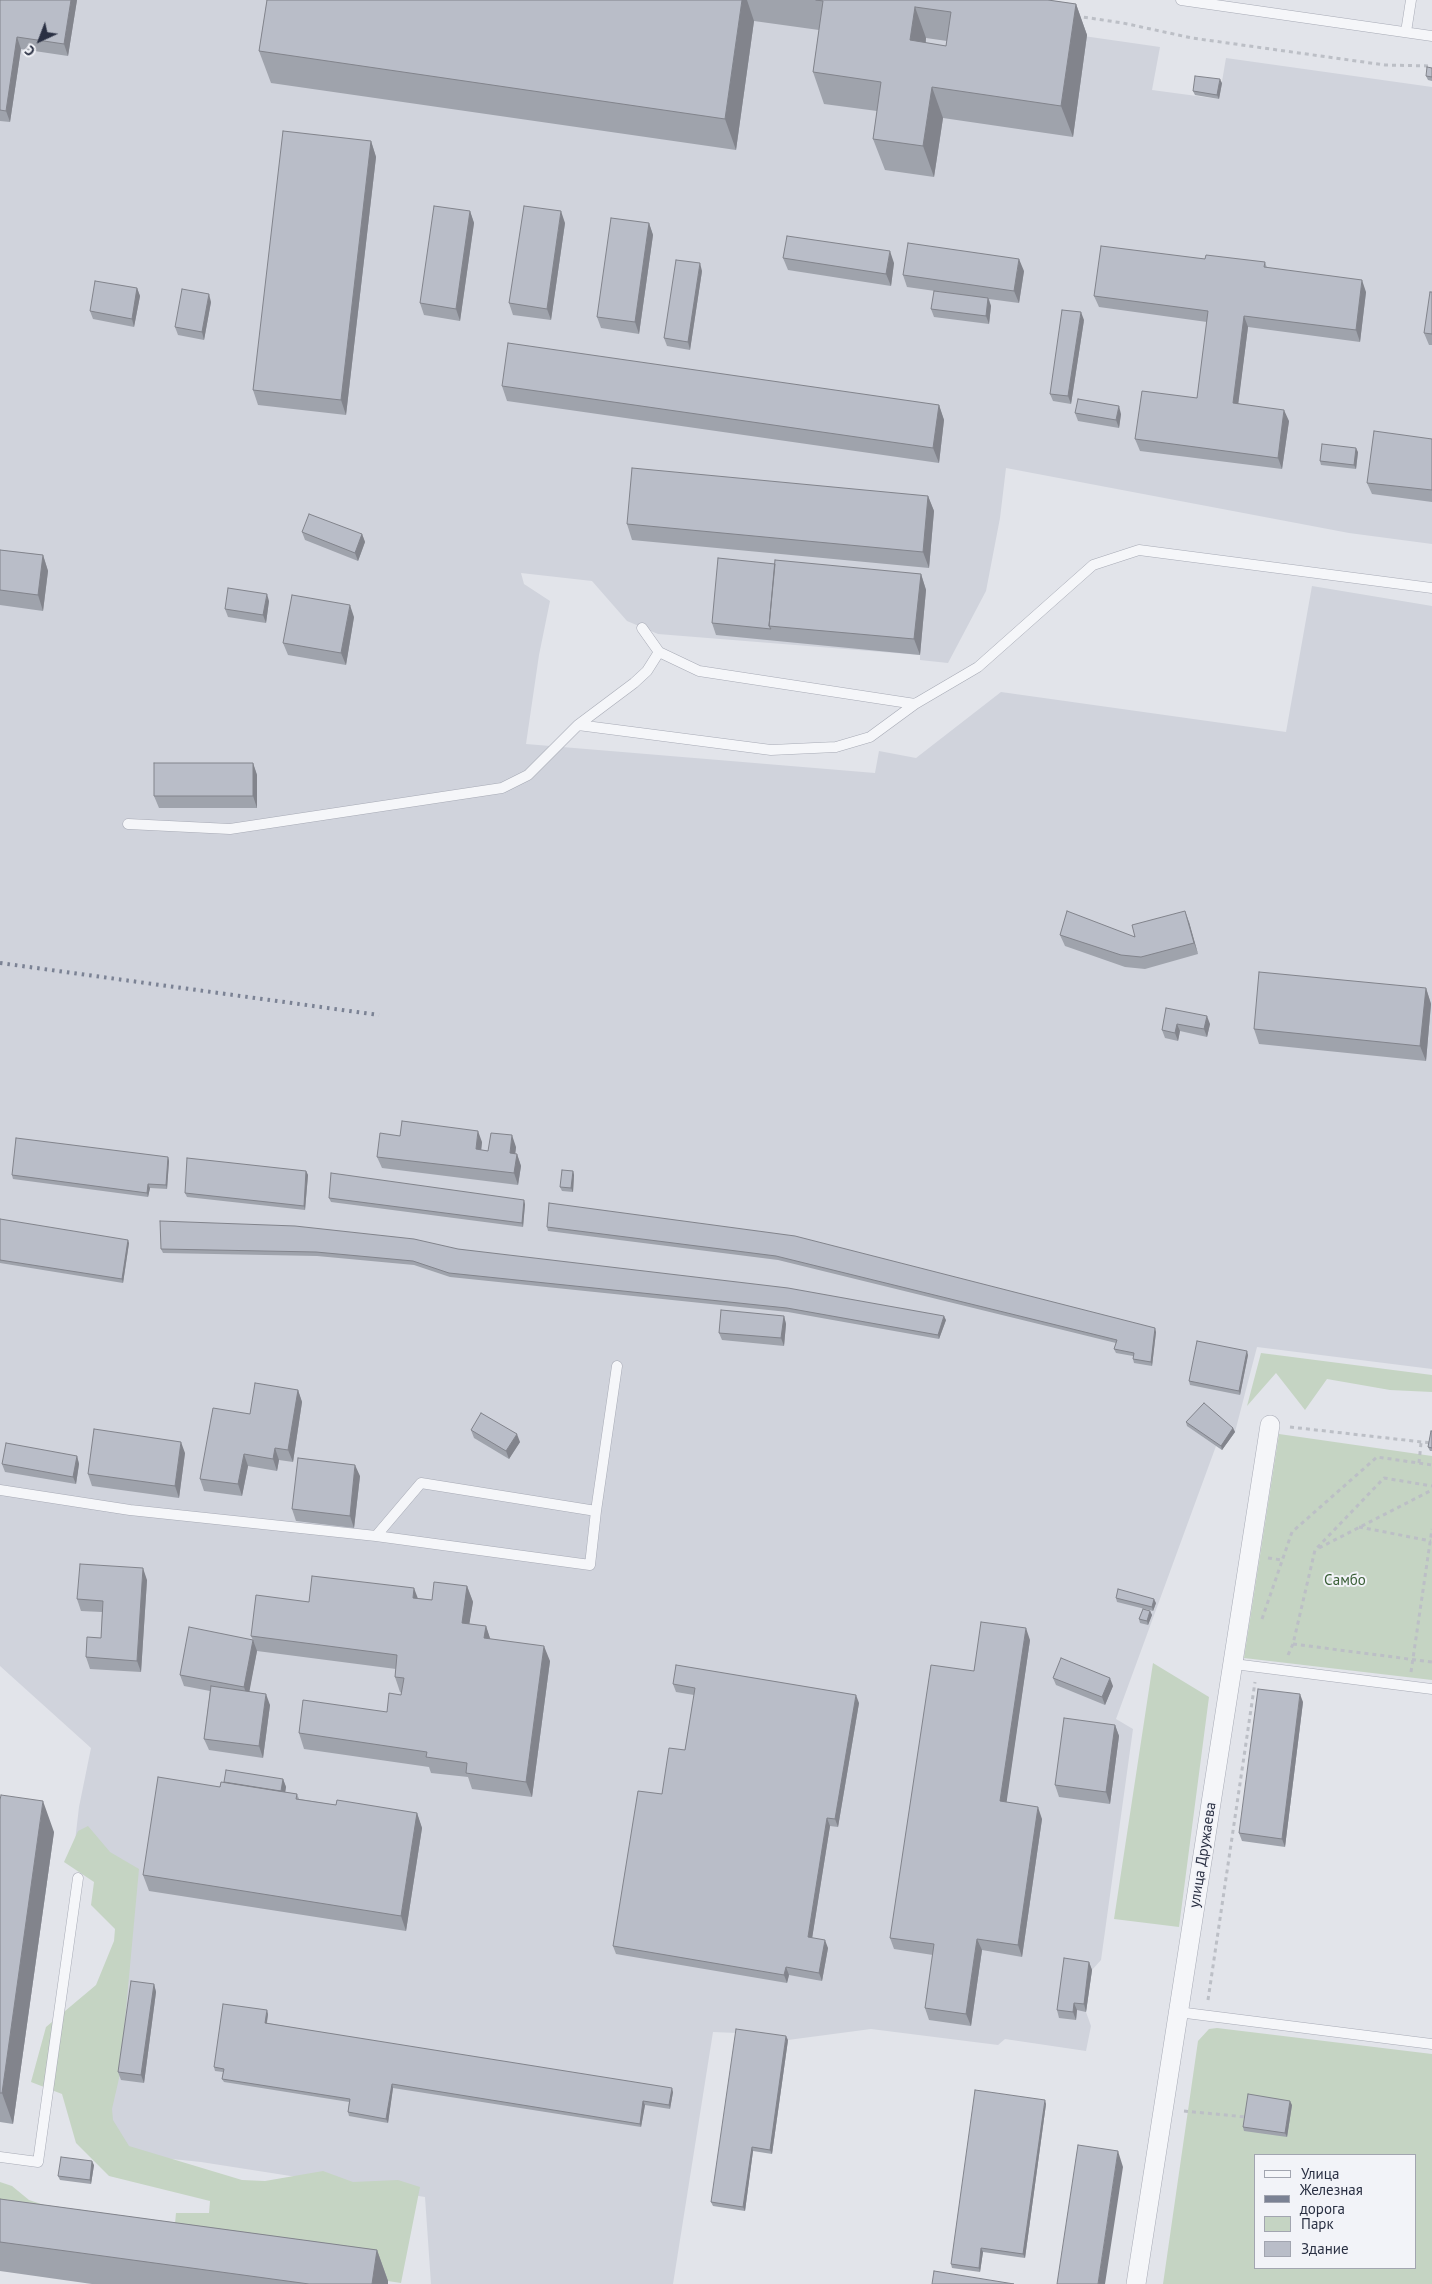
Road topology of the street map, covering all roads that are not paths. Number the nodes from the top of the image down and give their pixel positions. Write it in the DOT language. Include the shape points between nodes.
graph roads {
  1 [pos="1181,0"];
  2 [pos="1411,0"];
  3 [pos="1406,32"];
  4 [pos="1432,36"];
  5 [pos="1432,588"];
  6 [pos="642,628"];
  7 [pos="659,652"];
  8 [pos="915,704"];
  9 [pos="578,725"];
  10 [pos="128,824"];
  11 [pos="617,1366"];
  12 [pos="1270,1425"];
  13 [pos="0,1490"];
  14 [pos="596,1511"];
  15 [pos="376,1536"];
  16 [pos="1234,1664"];
  17 [pos="1432,1689"];
  18 [pos="78,1878"];
  19 [pos="1178,2012"];
  20 [pos="1432,2044"];
  21 [pos="0,2157"];
  22 [pos="1136,2284"];
  1 -- 3 [label="lane"];
  2 -- 3 [label="lane"];
  3 -- 4 [label="lane"];
  5 -- 8 [label="lane" via="1140,550 1094,565 978,666"];
  6 -- 7 [label="lane"];
  7 -- 8 [label="lane" via="699,671"];
  7 -- 9 [label="lane" via="647,671"];
  8 -- 9 [label="lane" via="870,737 836,747 772,750"];
  9 -- 10 [label="lane" via="528,775 502,788 230,829"];
  11 -- 14 [label="lane"];
  12 -- 16 [label="street, улица Дружаева"];
  13 -- 15 [label="lane" via="130,1510"];
  14 -- 15 [label="lane" via="421,1483"];
  14 -- 15 [label="lane" via="590,1565"];
  16 -- 17 [label="lane"];
  16 -- 19 [label="street, улица Дружаева"];
  18 -- 21 [label="lane" via="38,2162"];
  19 -- 20 [label="lane"];
  19 -- 22 [label="street, улица Дружаева"];
}
